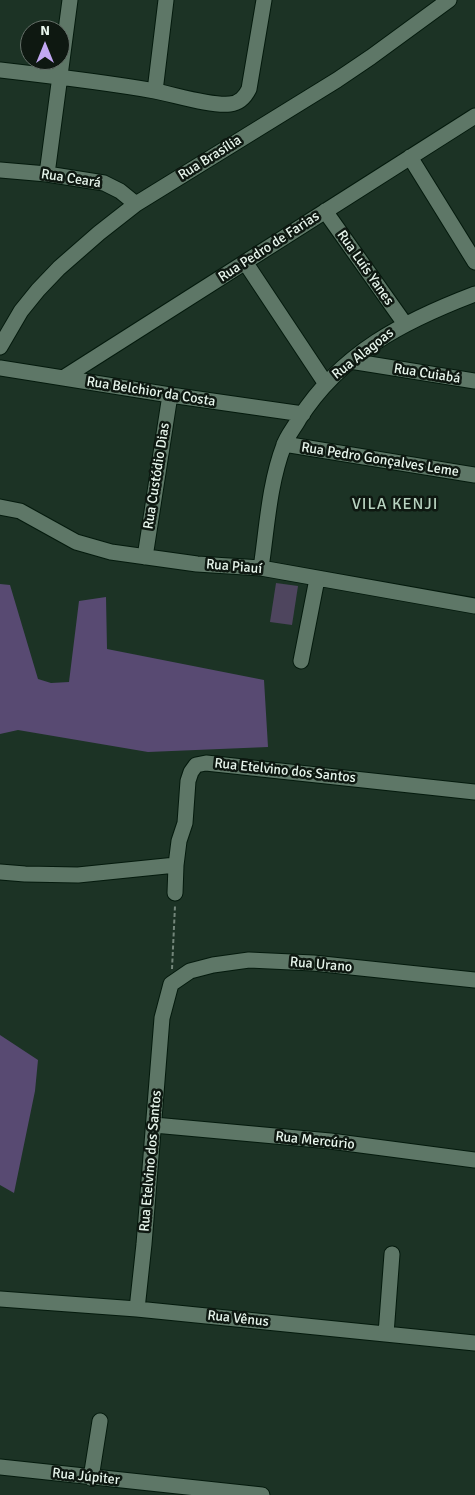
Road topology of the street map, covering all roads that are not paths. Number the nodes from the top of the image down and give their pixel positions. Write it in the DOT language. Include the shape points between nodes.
graph roads {
  1 [pos="70,0"];
  2 [pos="166,0"];
  3 [pos="264,0"];
  4 [pos="449,0"];
  5 [pos="0,70"];
  6 [pos="60,77"];
  7 [pos="155,91"];
  8 [pos="475,116"];
  9 [pos="410,157"];
  10 [pos="0,170"];
  11 [pos="47,174"];
  12 [pos="136,204"];
  13 [pos="325,212"];
  14 [pos="245,262"];
  15 [pos="475,262"];
  16 [pos="475,294"];
  17 [pos="405,324"];
  18 [pos="0,347"];
  19 [pos="350,361"];
  20 [pos="0,368"];
  21 [pos="64,378"];
  22 [pos="475,381"];
  23 [pos="326,384"];
  24 [pos="170,396"];
  25 [pos="302,414"];
  26 [pos="284,444"];
  27 [pos="475,476"];
  28 [pos="0,507"];
  29 [pos="145,557"];
  30 [pos="261,568"];
  31 [pos="317,579"];
  32 [pos="475,606"];
  33 [pos="301,661"];
  34 [pos="475,792"];
  35 [pos="176,865"];
  36 [pos="0,872"];
  37 [pos="175,893"];
  38 [pos="475,980"];
  39 [pos="171,984"];
  40 [pos="154,1126"];
  41 [pos="475,1160"];
  42 [pos="392,1254"];
  43 [pos="0,1299"];
  44 [pos="137,1309"];
  45 [pos="386,1334"];
  46 [pos="475,1343"];
  47 [pos="100,1421"];
  48 [pos="0,1467"];
  49 [pos="91,1478"];
  50 [pos="111,1480"];
  51 [pos="110,1495"];
  52 [pos="260,1495"];
  1 -- 6 [label="street"];
  2 -- 7 [label="street"];
  3 -- 7 [label="street" via="249,89 240,102 212,103"];
  4 -- 12 [label="street, Rua Brasília" via="337,80"];
  5 -- 6 [label="street"];
  6 -- 7 [label="street"];
  6 -- 11 [label="street"];
  8 -- 9 [label="street, Rua Pedro de Farias"];
  9 -- 13 [label="street, Rua Pedro de Farias"];
  9 -- 15 [label="street"];
  10 -- 11 [label="street, Rua Ceará"];
  11 -- 12 [label="street, Rua Ceará" via="104,183"];
  12 -- 18 [label="street, Rua Brasília" via="59,268 38,290"];
  13 -- 14 [label="street, Rua Pedro de Farias"];
  13 -- 17 [label="street, Rua Luís Yanes"];
  14 -- 21 [label="street, Rua Pedro de Farias"];
  14 -- 23 [label="street"];
  16 -- 17 [label="street, Rua Alagoas"];
  17 -- 19 [label="street, Rua Alagoas"];
  19 -- 22 [label="street, Rua Cuiabá"];
  19 -- 23 [label="street, Rua Alagoas"];
  20 -- 21 [label="street, Rua Belchior da Costa"];
  21 -- 24 [label="street, Rua Belchior da Costa"];
  23 -- 25 [label="street, Rua Alagoas"];
  24 -- 25 [label="street, Rua Belchior da Costa"];
  24 -- 29 [label="street, Rua Custódio Dias"];
  25 -- 26 [label="street, Rua Alagoas"];
  26 -- 27 [label="street, Rua Pedro Gonçalves Leme"];
  26 -- 30 [label="street, Rua Alagoas" via="275,474"];
  28 -- 29 [label="street, Rua Piauí" via="20,510 76,542"];
  29 -- 30 [label="street, Rua Piauí"];
  30 -- 31 [label="street, Rua Piauí"];
  31 -- 32 [label="street, Rua Piauí"];
  31 -- 33 [label="street"];
  34 -- 35 [label="street, Rua Etelvino dos Santos" via="206,763 196,765 188,781 185,823 178,842"];
  35 -- 36 [label="street" via="78,875"];
  35 -- 37 [label="street, Rua Etelvino dos Santos"];
  38 -- 39 [label="street, Rua Urano" via="313,963 249,960 190,971"];
  39 -- 40 [label="street, Rua Etelvino dos Santos" via="162,1018"];
  40 -- 41 [label="street, Rua Mercúrio" via="330,1142"];
  40 -- 44 [label="street, Rua Etelvino dos Santos"];
  42 -- 45 [label="street"];
  43 -- 44 [label="street, Rua Vênus"];
  44 -- 45 [label="street, Rua Vênus"];
  45 -- 46 [label="street, Rua Vênus"];
  47 -- 49 [label="street"];
  48 -- 49 [label="street, Rua Júpiter"];
  49 -- 50 [label="street, Rua Júpiter"];
  50 -- 51 [label="street"];
  50 -- 52 [label="street, Rua Júpiter"];
}
